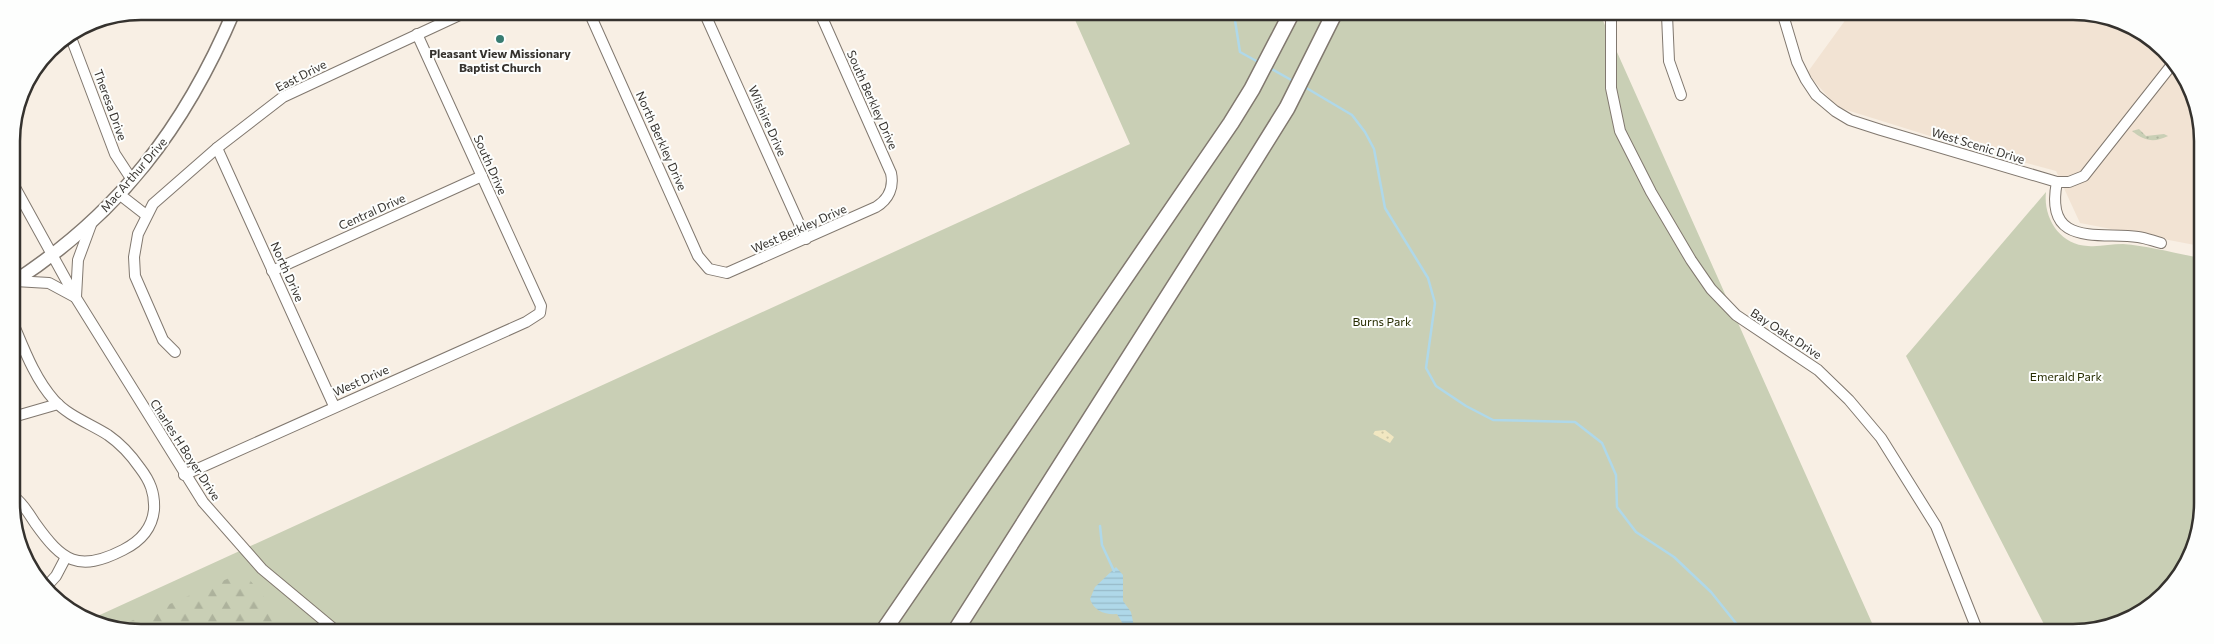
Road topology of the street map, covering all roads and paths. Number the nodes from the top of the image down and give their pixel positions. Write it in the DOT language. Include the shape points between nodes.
graph roads {
  1 [pos="230,20"];
  2 [pos="448,20"];
  3 [pos="593,20"];
  4 [pos="708,20"];
  5 [pos="823,20"];
  6 [pos="1288,20"];
  7 [pos="1331,20"];
  8 [pos="1611,20"];
  9 [pos="1667,20"];
  10 [pos="1784,20"];
  11 [pos="417,34"];
  12 [pos="72,41"];
  13 [pos="2169,68"];
  14 [pos="1681,95"];
  15 [pos="217,148"];
  16 [pos="482,176"];
  17 [pos="132,180"];
  18 [pos="2057,182"];
  19 [pos="119,194"];
  20 [pos="20,196"];
  21 [pos="886,198"];
  22 [pos="146,214"];
  23 [pos="92,222"];
  24 [pos="806,240"];
  25 [pos="2161,242"];
  26 [pos="53,253"];
  27 [pos="272,270"];
  28 [pos="719,272"];
  29 [pos="20,278"];
  30 [pos="20,282"];
  31 [pos="76,298"];
  32 [pos="541,306"];
  33 [pos="20,339"];
  34 [pos="175,352"];
  35 [pos="58,404"];
  36 [pos="334,406"];
  37 [pos="20,415"];
  38 [pos="184,475"];
  39 [pos="20,502"];
  40 [pos="66,557"];
  41 [pos="50,583"];
  42 [pos="328,624"];
  43 [pos="888,624"];
  44 [pos="960,624"];
  45 [pos="1975,624"];
  1 -- 17 [label="main road, Mac Arthur Drive" via="179,120"];
  2 -- 11 [label="street, East Drive"];
  3 -- 28 [label="street, North Berkley Drive" via="698,256 709,269"];
  4 -- 24 [label="street, Wilshire Drive"];
  5 -- 21 [label="street, South Berkley Drive" via="891,173 892,185"];
  6 -- 43 [label="highway" via="1252,89 1208,158"];
  7 -- 44 [label="highway" via="1287,108"];
  8 -- 45 [label="street, Bay Oaks Drive" via="1611,88 1620,131 1691,260 1711,289 1736,315 1818,370 1881,438 1936,526"];
  9 -- 14 [label="street" via="1670,61"];
  10 -- 18 [label="street, West Scenic Drive" via="1806,80 1816,95 1850,120"];
  11 -- 15 [label="street, East Drive" via="283,98"];
  11 -- 16 [label="street, South Drive"];
  12 -- 17 [label="street, Theresa Drive" via="115,154"];
  13 -- 18 [label="street, West Scenic Drive" via="2084,176 2069,182"];
  15 -- 22 [label="street, East Drive" via="160,197"];
  15 -- 27 [label="street, North Drive"];
  16 -- 27 [label="street, Central Drive"];
  16 -- 32 [label="street, South Drive"];
  17 -- 19 [label="main road, Mac Arthur Drive"];
  18 -- 25 [label="street" via="2055,207 2063,223 2072,231"];
  19 -- 22 [label="street"];
  19 -- 23 [label="main road, Mac Arthur Drive"];
  20 -- 26 [label="street, Charles H Boyer Drive"];
  21 -- 24 [label="street, West Berkley Drive" via="876,207"];
  22 -- 34 [label="street" via="135,250 135,276 163,340"];
  23 -- 26 [label="main road, Mac Arthur Drive"];
  23 -- 31 [label="street" via="78,260"];
  24 -- 28 [label="street, West Berkley Drive" via="734,272"];
  26 -- 29 [label="main road, Mac Arthur Drive"];
  26 -- 31 [label="street, Charles H Boyer Drive"];
  27 -- 36 [label="street, North Drive"];
  30 -- 31 [label="street" via="49,283"];
  31 -- 38 [label="street, Charles H Boyer Drive"];
  32 -- 36 [label="street, West Drive" via="540,313 526,322"];
  33 -- 35 [label="street" via="38,376"];
  35 -- 37 [label="street"];
  35 -- 40 [label="street" via="120,444 148,480 154,501 149,526 137,542 94,562"];
  36 -- 38 [label="street, West Drive"];
  38 -- 42 [label="street, Charles H Boyer Drive" via="218,522 248,555"];
  39 -- 40 [label="street" via="51,545"];
  40 -- 41 [label="street"];
}
